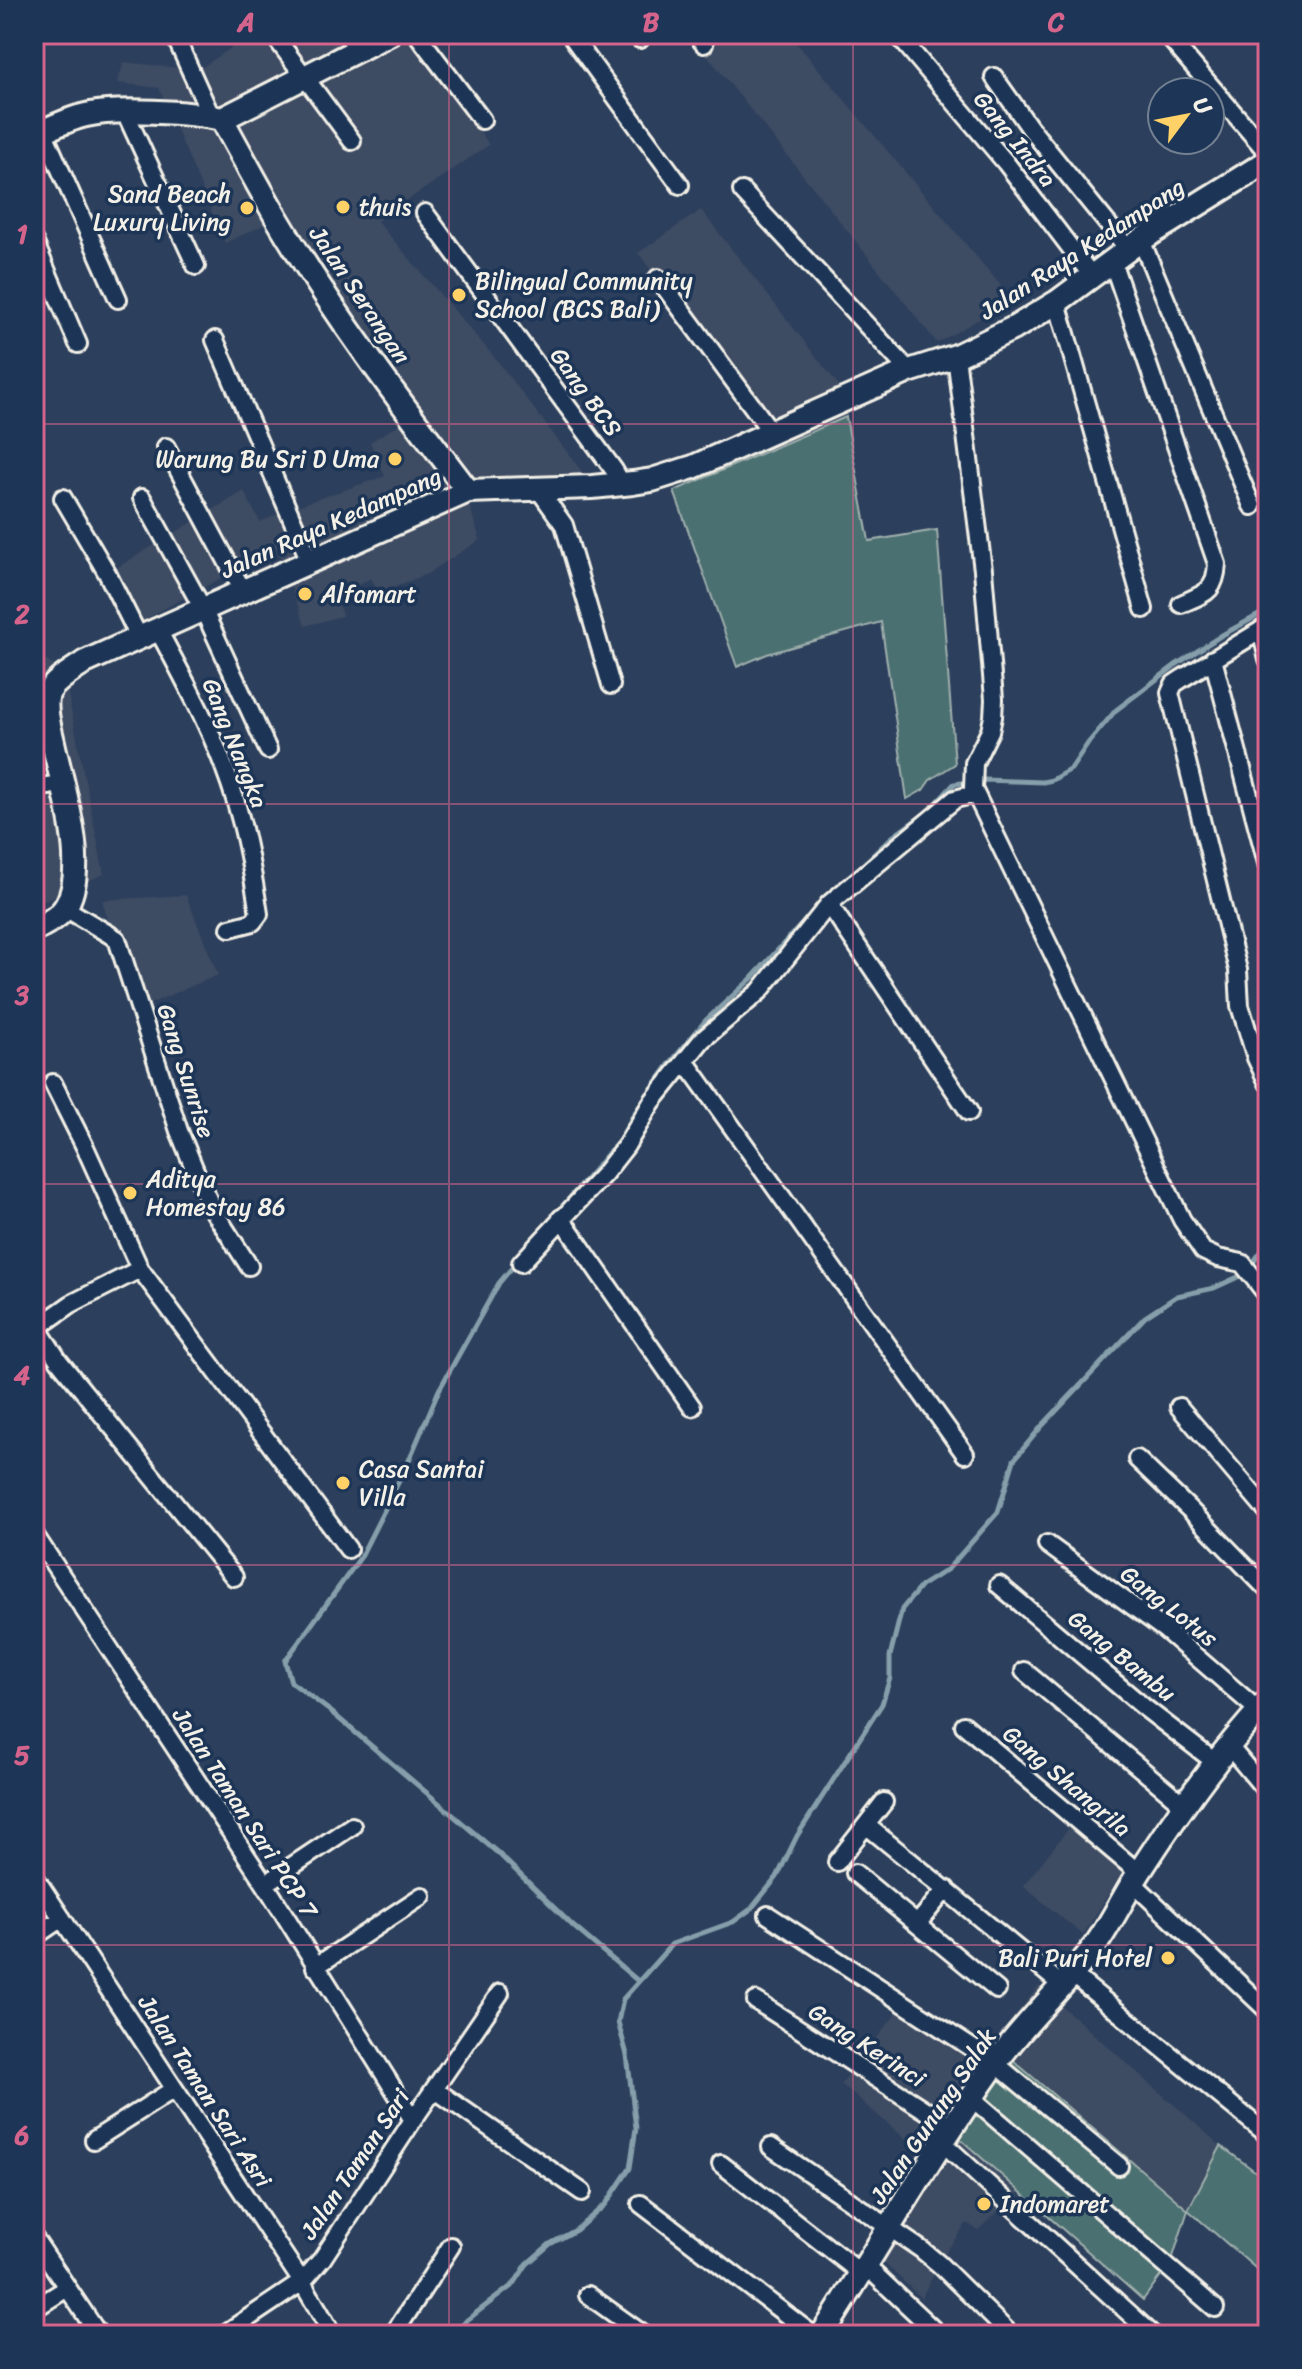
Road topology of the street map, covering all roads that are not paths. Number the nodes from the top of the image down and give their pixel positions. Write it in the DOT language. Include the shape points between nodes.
graph roads {
  1 [pos="174,34"];
  2 [pos="273,34"];
  3 [pos="389,34"];
  4 [pos="417,34"];
  5 [pos="570,34"];
  6 [pos="897,34"];
  7 [pos="1166,34"];
  8 [pos="353,41"];
  9 [pos="305,75"];
  10 [pos="994,77"];
  11 [pos="125,112"];
  12 [pos="216,118"];
  13 [pos="482,120"];
  14 [pos="39,133"];
  15 [pos="352,141"];
  16 [pos="1268,153"];
  17 [pos="1268,161"];
  18 [pos="680,185"];
  19 [pos="742,191"];
  20 [pos="425,213"];
  21 [pos="34,241"];
  22 [pos="1127,250"];
  23 [pos="196,266"];
  24 [pos="1092,276"];
  25 [pos="658,278"];
  26 [pos="118,299"];
  27 [pos="1057,302"];
  28 [pos="215,340"];
  29 [pos="78,344"];
  30 [pos="956,356"];
  31 [pos="909,371"];
  32 [pos="772,433"];
  33 [pos="166,447"];
  34 [pos="618,485"];
  35 [pos="537,487"];
  36 [pos="468,491"];
  37 [pos="63,498"];
  38 [pos="142,498"];
  39 [pos="1252,506"];
  40 [pos="310,561"];
  41 [pos="243,591"];
  42 [pos="1181,604"];
  43 [pos="203,609"];
  44 [pos="1144,609"];
  45 [pos="1264,628"];
  46 [pos="148,634"];
  47 [pos="1213,659"];
  48 [pos="1268,659"];
  49 [pos="611,685"];
  50 [pos="268,750"];
  51 [pos="61,784"];
  52 [pos="974,786"];
  53 [pos="34,788"];
  54 [pos="1268,867"];
  55 [pos="829,904"];
  56 [pos="65,908"];
  57 [pos="230,928"];
  58 [pos="34,930"];
  59 [pos="685,1061"];
  60 [pos="53,1083"];
  61 [pos="1268,1083"];
  62 [pos="969,1112"];
  63 [pos="561,1218"];
  64 [pos="521,1263"];
  65 [pos="249,1266"];
  66 [pos="140,1269"];
  67 [pos="1268,1296"];
  68 [pos="36,1325"];
  69 [pos="692,1407"];
  70 [pos="1179,1407"];
  71 [pos="965,1454"];
  72 [pos="1137,1459"];
  73 [pos="1268,1512"];
  74 [pos="34,1534"];
  75 [pos="1047,1544"];
  76 [pos="348,1549"];
  77 [pos="234,1577"];
  78 [pos="999,1585"];
  79 [pos="1268,1590"];
  80 [pos="1024,1671"];
  81 [pos="1263,1706"];
  82 [pos="964,1725"];
  83 [pos="1222,1753"];
  84 [pos="1268,1793"];
  85 [pos="884,1802"];
  86 [pos="1183,1804"];
  87 [pos="866,1825"];
  88 [pos="352,1826"];
  89 [pos="837,1862"];
  90 [pos="855,1873"];
  91 [pos="34,1876"];
  92 [pos="1136,1878"];
  93 [pos="265,1884"];
  94 [pos="946,1889"];
  95 [pos="422,1896"];
  96 [pos="768,1915"];
  97 [pos="62,1918"];
  98 [pos="918,1923"];
  99 [pos="34,1937"];
  100 [pos="315,1967"];
  101 [pos="1068,1980"];
  102 [pos="997,1990"];
  103 [pos="500,1993"];
  104 [pos="756,2001"];
  105 [pos="1268,2011"];
  106 [pos="995,2063"];
  107 [pos="174,2089"];
  108 [pos="434,2089"];
  109 [pos="973,2099"];
  110 [pos="413,2120"];
  111 [pos="1268,2135"];
  112 [pos="948,2136"];
  113 [pos="94,2140"];
  114 [pos="771,2147"];
  115 [pos="721,2164"];
  116 [pos="1119,2166"];
  117 [pos="582,2192"];
  118 [pos="641,2204"];
  119 [pos="890,2228"];
  120 [pos="34,2238"];
  121 [pos="451,2246"];
  122 [pos="864,2270"];
  123 [pos="302,2282"];
  124 [pos="67,2288"];
  125 [pos="588,2295"];
  126 [pos="1215,2308"];
  127 [pos="34,2309"];
  128 [pos="99,2335"];
  129 [pos="223,2335"];
  130 [pos="333,2335"];
  131 [pos="393,2335"];
  132 [pos="644,2335"];
  133 [pos="813,2335"];
  134 [pos="822,2335"];
  135 [pos="939,2335"];
  136 [pos="1011,2335"];
  137 [pos="1153,2335"];
  1 -- 12 [label="street"];
  2 -- 9 [label="street"];
  3 -- 8 [label="street"];
  4 -- 13 [label="street"];
  5 -- 18 [label="street"];
  6 -- 24 [label="street, Gang Indra"];
  7 -- 16 [label="street"];
  8 -- 9 [label="street"];
  9 -- 12 [label="street"];
  9 -- 15 [label="street"];
  10 -- 22 [label="street"];
  11 -- 12 [label="street"];
  11 -- 14 [label="street" via="83,115"];
  11 -- 23 [label="street"];
  12 -- 36 [label="street, Jalan Serangan" via="326,296"];
  14 -- 26 [label="street"];
  17 -- 22 [label="street, Jalan Raya Kedampang"];
  19 -- 31 [label="street"];
  20 -- 34 [label="street, Gang BCS" via="614,470"];
  21 -- 29 [label="street"];
  22 -- 24 [label="street, Jalan Raya Kedampang"];
  22 -- 39 [label="street"];
  22 -- 42 [label="street" via="1217,564 1216,582 1208,591"];
  24 -- 27 [label="street, Jalan Raya Kedampang"];
  25 -- 32 [label="street"];
  27 -- 30 [label="street, Jalan Raya Kedampang"];
  27 -- 44 [label="street"];
  28 -- 40 [label="street"];
  30 -- 31 [label="street, Jalan Raya Kedampang"];
  30 -- 52 [label="street" via="994,699 990,731 974,763"];
  31 -- 32 [label="street, Jalan Raya Kedampang"];
  32 -- 34 [label="street, Jalan Raya Kedampang" via="673,474"];
  33 -- 41 [label="street"];
  34 -- 35 [label="street, Jalan Raya Kedampang"];
  35 -- 36 [label="street, Jalan Raya Kedampang"];
  35 -- 49 [label="street" via="564,525"];
  36 -- 40 [label="street, Jalan Raya Kedampang"];
  37 -- 46 [label="street, Gang Nangka"];
  38 -- 43 [label="street"];
  40 -- 41 [label="street, Jalan Raya Kedampang"];
  41 -- 43 [label="street, Jalan Raya Kedampang"];
  43 -- 46 [label="street, Jalan Raya Kedampang"];
  43 -- 50 [label="street"];
  45 -- 47 [label="street"];
  45 -- 48 [label="street"];
  46 -- 51 [label="street, Jalan Raya Kedampang" via="85,662 51,689 47,708"];
  46 -- 57 [label="street, Gang Nangka" via="179,670 220,757 241,818 259,917"];
  47 -- 54 [label="street"];
  47 -- 61 [label="street" via="1174,684 1170,693 1238,970 1240,1006"];
  51 -- 53 [label="street"];
  51 -- 56 [label="street, Jalan Raya Kedampang" via="76,863"];
  52 -- 55 [label="street"];
  52 -- 67 [label="street" via="1182,1220 1203,1251 1242,1263"];
  55 -- 59 [label="street" via="760,991 707,1034"];
  55 -- 62 [label="street"];
  56 -- 58 [label="street"];
  56 -- 65 [label="street, Gang Sunrise" via="119,942 179,1131 213,1210"];
  59 -- 63 [label="street" via="604,1174"];
  59 -- 71 [label="street"];
  60 -- 66 [label="street"];
  63 -- 64 [label="street"];
  63 -- 69 [label="street"];
  66 -- 68 [label="street"];
  66 -- 76 [label="street"];
  68 -- 77 [label="street" via="59,1361"];
  70 -- 73 [label="street"];
  72 -- 79 [label="street"];
  74 -- 93 [label="street, Jalan Taman Sari PCP 7"];
  75 -- 81 [label="street, Gang Lotus"];
  78 -- 83 [label="street, Gang Bambu" via="1145,1708"];
  80 -- 86 [label="street"];
  81 -- 83 [label="street, Jalan Gunung Salak"];
  82 -- 92 [label="street, Gang Shangrila"];
  83 -- 84 [label="street, Gang Bambu"];
  83 -- 86 [label="street, Jalan Gunung Salak"];
  85 -- 87 [label="street"];
  86 -- 92 [label="street, Jalan Gunung Salak"];
  87 -- 89 [label="street"];
  87 -- 94 [label="street"];
  88 -- 93 [label="street"];
  90 -- 98 [label="street"];
  91 -- 97 [label="street, Jalan Taman Sari Asri"];
  92 -- 101 [label="street, Jalan Gunung Salak" via="1099,1941"];
  92 -- 105 [label="street, Gang Shangrila"];
  93 -- 100 [label="street, Jalan Taman Sari PCP 7"];
  94 -- 98 [label="street"];
  94 -- 101 [label="street"];
  95 -- 100 [label="street"];
  96 -- 106 [label="street"];
  97 -- 99 [label="street"];
  97 -- 107 [label="street, Jalan Taman Sari Asri"];
  98 -- 102 [label="street"];
  100 -- 110 [label="street, Jalan Taman Sari PCP 7"];
  101 -- 106 [label="street, Jalan Gunung Salak"];
  101 -- 111 [label="street"];
  103 -- 108 [label="street, Jalan Taman Sari"];
  104 -- 112 [label="street, Gang Kerinci"];
  106 -- 109 [label="street, Jalan Gunung Salak"];
  106 -- 116 [label="street"];
  107 -- 113 [label="street"];
  107 -- 123 [label="street, Jalan Taman Sari Asri"];
  108 -- 110 [label="street, Jalan Taman Sari"];
  108 -- 117 [label="street"];
  109 -- 112 [label="street, Jalan Gunung Salak"];
  109 -- 126 [label="street"];
  110 -- 123 [label="street, Jalan Taman Sari"];
  112 -- 119 [label="street, Jalan Gunung Salak"];
  112 -- 137 [label="street, Gang Kerinci"];
  114 -- 119 [label="street"];
  115 -- 122 [label="street"];
  118 -- 133 [label="street"];
  119 -- 122 [label="street, Jalan Gunung Salak"];
  119 -- 136 [label="street" via="939,2264"];
  120 -- 124 [label="street"];
  121 -- 131 [label="street"];
  122 -- 134 [label="street, Jalan Gunung Salak"];
  122 -- 135 [label="street"];
  123 -- 129 [label="street, Jalan Taman Sari"];
  123 -- 130 [label="street, Jalan Taman Sari Asri"];
  124 -- 127 [label="street"];
  124 -- 128 [label="street"];
  125 -- 132 [label="street"];
}
